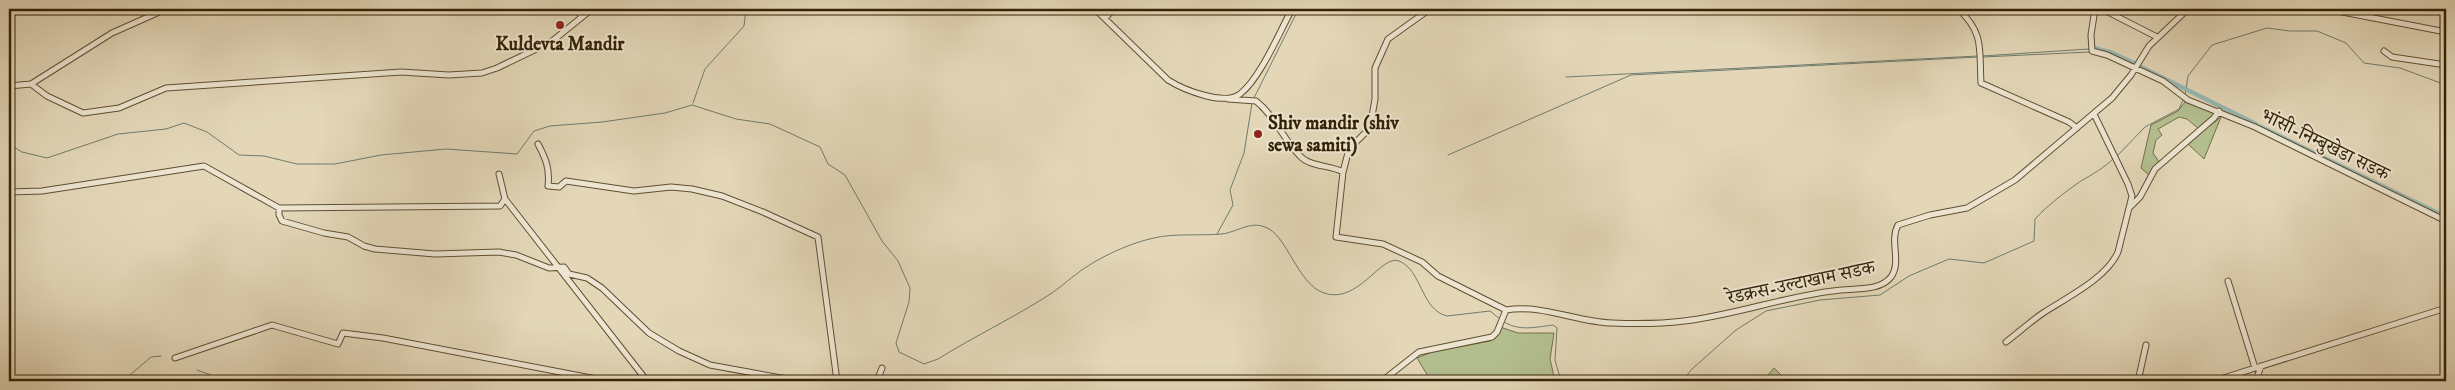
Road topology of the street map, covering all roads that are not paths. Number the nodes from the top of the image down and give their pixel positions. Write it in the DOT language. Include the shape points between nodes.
graph roads {
  1 [pos="166,9"];
  2 [pos="576,9"];
  3 [pos="592,9"];
  4 [pos="1095,9"];
  5 [pos="1114,9"];
  6 [pos="1292,9"];
  7 [pos="1430,9"];
  8 [pos="1958,9"];
  9 [pos="2095,9"];
  10 [pos="2102,9"];
  11 [pos="2176,9"];
  12 [pos="2327,9"];
  13 [pos="2186,11"];
  14 [pos="582,17"];
  15 [pos="1105,18"];
  16 [pos="2446,32"];
  17 [pos="2157,37"];
  18 [pos="2384,51"];
  19 [pos="2446,65"];
  20 [pos="2136,68"];
  21 [pos="31,84"];
  22 [pos="9,86"];
  23 [pos="1228,99"];
  24 [pos="2219,110"];
  25 [pos="2094,114"];
  26 [pos="2077,128"];
  27 [pos="538,144"];
  28 [pos="1343,172"];
  29 [pos="499,174"];
  30 [pos="9,192"];
  31 [pos="505,199"];
  32 [pos="279,208"];
  33 [pos="2130,208"];
  34 [pos="2446,221"];
  35 [pos="557,268"];
  36 [pos="2228,281"];
  37 [pos="2446,308"];
  38 [pos="1505,313"];
  39 [pos="2006,342"];
  40 [pos="2146,345"];
  41 [pos="175,358"];
  42 [pos="2258,367"];
  43 [pos="882,368"];
  44 [pos="607,381"];
  45 [pos="647,381"];
  46 [pos="798,381"];
  47 [pos="837,381"];
  48 [pos="877,381"];
  49 [pos="1382,381"];
  50 [pos="2138,381"];
  51 [pos="2214,381"];
  52 [pos="2256,381"];
  1 -- 21 [label="street" via="112,33"];
  2 -- 14 [label="street"];
  3 -- 14 [label="street"];
  4 -- 15 [label="street"];
  5 -- 15 [label="street"];
  6 -- 23 [label="street" via="1253,81 1239,95"];
  7 -- 28 [label="street" via="1388,39 1375,68 1375,99 1370,128 1349,149"];
  8 -- 26 [label="street" via="1977,31 1981,83"];
  9 -- 20 [label="street, भांसी-निम्बुखेडा सडक" via="2092,51"];
  10 -- 17 [label="street"];
  11 -- 13 [label="street"];
  12 -- 16 [label="street"];
  13 -- 17 [label="street, रेडक्रस-उल्टाखाम सडक"];
  14 -- 21 [label="street" via="545,45 482,73 392,72 166,88 119,108 83,113 47,96"];
  15 -- 23 [label="street" via="1168,80 1202,95"];
  17 -- 20 [label="street, रेडक्रस-उल्टाखाम सडक"];
  18 -- 19 [label="street" via="2392,56"];
  20 -- 24 [label="street, भांसी-निम्बुखेडा सडक" via="2163,81 2186,98"];
  20 -- 25 [label="street, रेडक्रस-उल्टाखाम सडक" via="2112,98"];
  21 -- 22 [label="street"];
  23 -- 28 [label="street" via="1256,101 1278,124 1300,156"];
  24 -- 33 [label="street" via="2155,169"];
  24 -- 34 [label="street, भांसी-निम्बुखेडा सडक"];
  25 -- 26 [label="street, रेडक्रस-उल्टाखाम सडक"];
  25 -- 33 [label="street" via="2128,184 2132,196"];
  26 -- 38 [label="street, रेडक्रस-उल्टाखाम सडक" via="2014,180 1967,208 1898,225 1894,232 1895,269 1891,278 1882,284 1685,321 1609,323 1557,313"];
  27 -- 47 [label="street" via="548,162 548,186 559,187 566,181 634,190 692,189 722,196 818,237"];
  28 -- 38 [label="street" via="1336,237 1383,244 1422,262 1438,276"];
  29 -- 31 [label="street"];
  30 -- 32 [label="street" via="42,192 204,166"];
  31 -- 32 [label="street" via="500,206"];
  31 -- 35 [label="street"];
  32 -- 35 [label="street" via="282,221 348,237 375,249 435,254 499,252"];
  33 -- 39 [label="street" via="2114,260 2098,276"];
  35 -- 45 [label="street"];
  35 -- 46 [label="street" via="564,267 569,274 587,278 658,340 697,360"];
  36 -- 42 [label="street"];
  37 -- 42 [label="street"];
  38 -- 49 [label="street" via="1492,337 1419,352"];
  40 -- 50 [label="street"];
  41 -- 44 [label="street" via="272,325 338,344 343,333 383,338"];
  42 -- 51 [label="street"];
  42 -- 52 [label="street"];
  43 -- 48 [label="street"];
}
